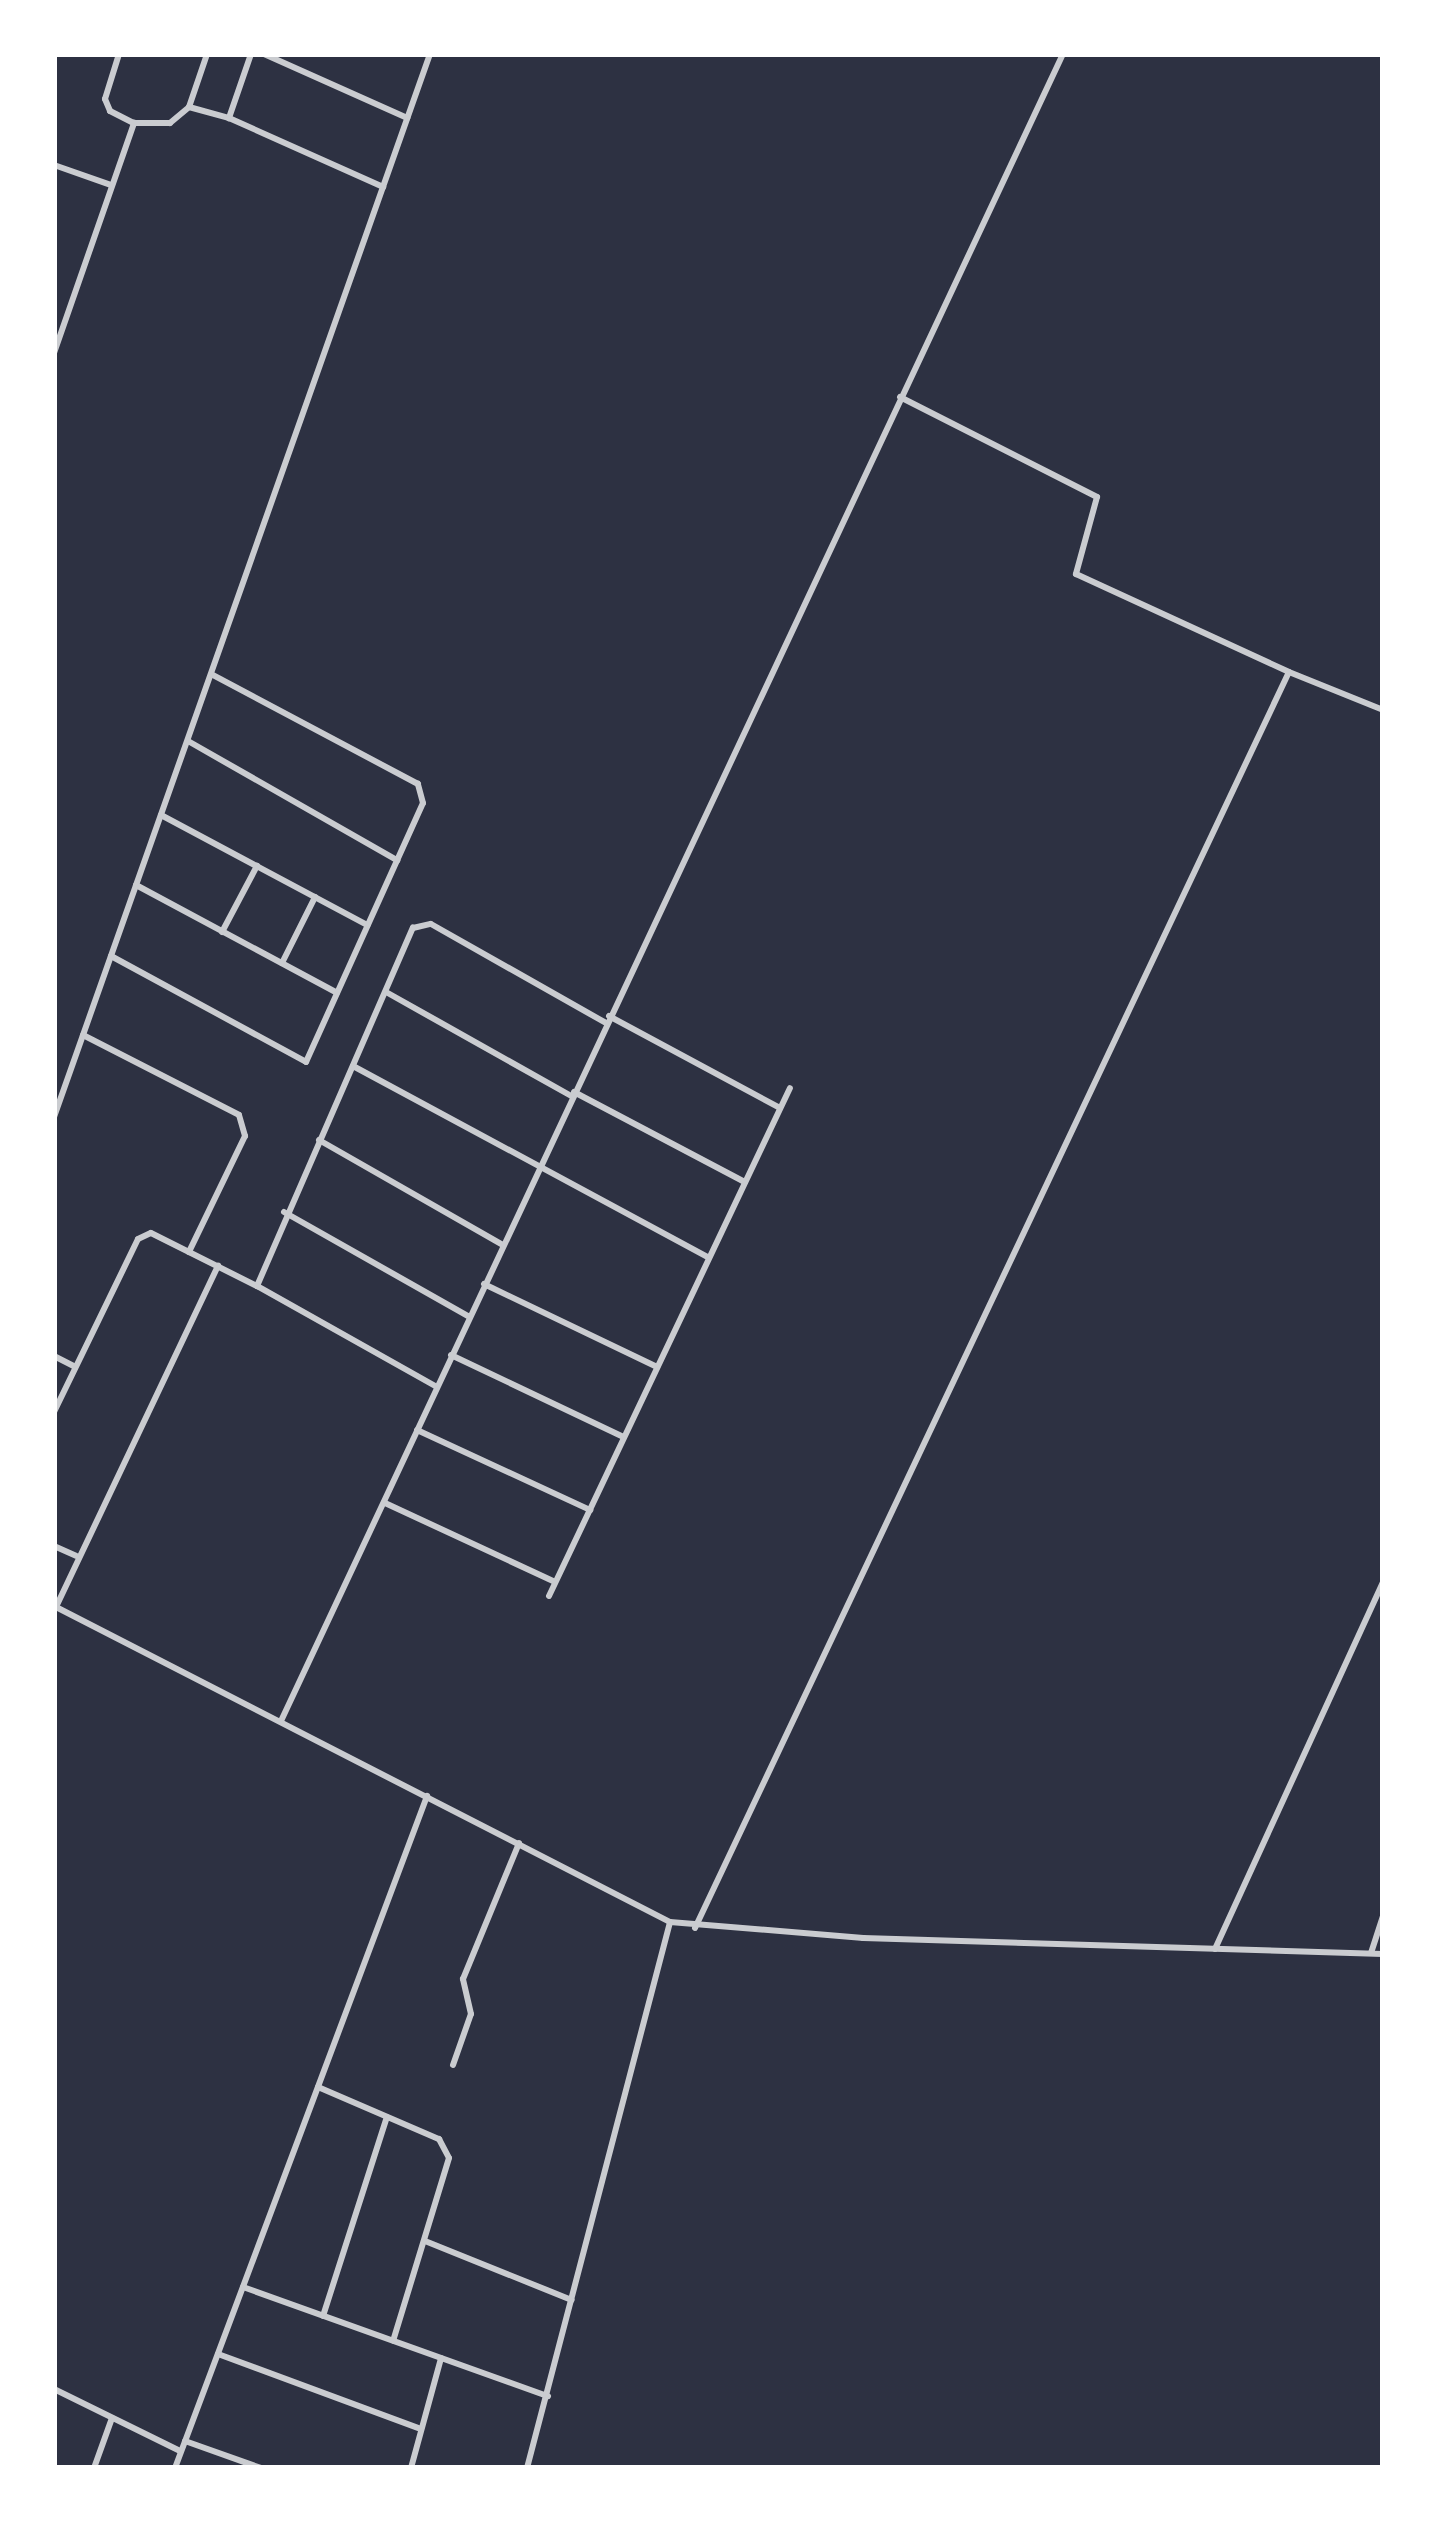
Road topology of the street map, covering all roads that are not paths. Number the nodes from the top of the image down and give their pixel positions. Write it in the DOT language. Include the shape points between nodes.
graph roads {
  1 [pos="118,54"];
  2 [pos="207,54"];
  3 [pos="250,54"];
  4 [pos="264,54"];
  5 [pos="430,54"];
  6 [pos="1064,54"];
  7 [pos="189,107"];
  8 [pos="229,118"];
  9 [pos="407,118"];
  10 [pos="134,123"];
  11 [pos="54,165"];
  12 [pos="111,185"];
  13 [pos="383,187"];
  14 [pos="54,353"];
  15 [pos="900,397"];
  16 [pos="1288,672"];
  17 [pos="211,675"];
  18 [pos="1383,710"];
  19 [pos="188,741"];
  20 [pos="161,815"];
  21 [pos="397,860"];
  22 [pos="257,866"];
  23 [pos="136,885"];
  24 [pos="315,897"];
  25 [pos="367,926"];
  26 [pos="221,933"];
  27 [pos="111,956"];
  28 [pos="281,962"];
  29 [pos="386,992"];
  30 [pos="337,993"];
  31 [pos="608,1020"];
  32 [pos="83,1035"];
  33 [pos="352,1066"];
  34 [pos="790,1088"];
  35 [pos="573,1094"];
  36 [pos="780,1108"];
  37 [pos="54,1117"];
  38 [pos="319,1140"];
  39 [pos="539,1166"];
  40 [pos="745,1182"];
  41 [pos="284,1212"];
  42 [pos="503,1245"];
  43 [pos="189,1252"];
  44 [pos="709,1258"];
  45 [pos="218,1266"];
  46 [pos="484,1284"];
  47 [pos="257,1286"];
  48 [pos="469,1317"];
  49 [pos="452,1355"];
  50 [pos="54,1357"];
  51 [pos="74,1366"];
  52 [pos="657,1367"];
  53 [pos="437,1387"];
  54 [pos="54,1412"];
  55 [pos="417,1430"];
  56 [pos="624,1437"];
  57 [pos="383,1502"];
  58 [pos="590,1510"];
  59 [pos="54,1546"];
  60 [pos="76,1556"];
  61 [pos="556,1582"];
  62 [pos="1383,1582"];
  63 [pos="548,1596"];
  64 [pos="55,1606"];
  65 [pos="281,1720"];
  66 [pos="427,1796"];
  67 [pos="519,1843"];
  68 [pos="1383,1915"];
  69 [pos="670,1922"];
  70 [pos="695,1928"];
  71 [pos="1216,1949"];
  72 [pos="1371,1954"];
  73 [pos="1383,1954"];
  74 [pos="453,2065"];
  75 [pos="318,2087"];
  76 [pos="387,2117"];
  77 [pos="425,2242"];
  78 [pos="243,2287"];
  79 [pos="572,2300"];
  80 [pos="323,2316"];
  81 [pos="393,2341"];
  82 [pos="218,2354"];
  83 [pos="441,2358"];
  84 [pos="54,2389"];
  85 [pos="548,2396"];
  86 [pos="112,2418"];
  87 [pos="421,2429"];
  88 [pos="185,2441"];
  89 [pos="181,2451"];
  90 [pos="94,2468"];
  91 [pos="175,2468"];
  92 [pos="261,2468"];
  93 [pos="411,2468"];
  94 [pos="527,2468"];
  1 -- 10 [label="street" via="105,99 110,111"];
  2 -- 7 [label="street"];
  3 -- 8 [label="street"];
  4 -- 9 [label="street"];
  5 -- 9 [label="street"];
  6 -- 15 [label="street"];
  7 -- 8 [label="street"];
  7 -- 10 [label="street" via="170,123"];
  8 -- 13 [label="street"];
  9 -- 13 [label="street"];
  10 -- 12 [label="street"];
  11 -- 12 [label="street"];
  12 -- 14 [label="street"];
  13 -- 17 [label="street"];
  15 -- 16 [label="street" via="1097,497 1076,574"];
  15 -- 31 [label="street"];
  16 -- 18 [label="street"];
  16 -- 70 [label="street"];
  17 -- 19 [label="street"];
  17 -- 21 [label="street" via="418,784 423,803"];
  19 -- 20 [label="street"];
  19 -- 21 [label="street"];
  20 -- 22 [label="street"];
  20 -- 23 [label="street"];
  21 -- 25 [label="street"];
  22 -- 24 [label="street"];
  22 -- 26 [label="street"];
  23 -- 26 [label="street"];
  23 -- 27 [label="street"];
  24 -- 25 [label="street"];
  24 -- 28 [label="street"];
  25 -- 30 [label="street"];
  26 -- 28 [label="street"];
  27 -- 30 [label="street" via="306,1062"];
  27 -- 32 [label="street"];
  28 -- 30 [label="street"];
  29 -- 31 [label="street" via="413,928 431,924"];
  29 -- 33 [label="street"];
  29 -- 35 [label="street"];
  31 -- 35 [label="street"];
  31 -- 36 [label="street"];
  32 -- 37 [label="street"];
  32 -- 43 [label="street" via="239,1115 245,1136"];
  33 -- 38 [label="street"];
  33 -- 39 [label="street"];
  34 -- 36 [label="street"];
  35 -- 39 [label="street"];
  35 -- 40 [label="street"];
  36 -- 40 [label="street"];
  38 -- 41 [label="street"];
  38 -- 42 [label="street"];
  39 -- 42 [label="street"];
  39 -- 44 [label="street"];
  40 -- 44 [label="street"];
  41 -- 47 [label="street"];
  41 -- 48 [label="street"];
  42 -- 46 [label="street"];
  43 -- 45 [label="street"];
  43 -- 51 [label="street" via="151,1233 138,1239"];
  44 -- 52 [label="street"];
  45 -- 47 [label="street"];
  45 -- 60 [label="street"];
  46 -- 48 [label="street"];
  46 -- 52 [label="street"];
  47 -- 53 [label="street"];
  48 -- 49 [label="street"];
  49 -- 53 [label="street"];
  49 -- 56 [label="street"];
  50 -- 51 [label="street"];
  51 -- 54 [label="street"];
  52 -- 56 [label="street"];
  53 -- 55 [label="street"];
  55 -- 57 [label="street"];
  55 -- 58 [label="street"];
  56 -- 58 [label="street"];
  57 -- 61 [label="street"];
  57 -- 65 [label="street"];
  58 -- 61 [label="street"];
  59 -- 60 [label="street"];
  60 -- 64 [label="street"];
  61 -- 63 [label="street"];
  62 -- 71 [label="street"];
  64 -- 65 [label="street"];
  65 -- 66 [label="street"];
  66 -- 67 [label="street"];
  66 -- 75 [label="street"];
  67 -- 69 [label="street"];
  67 -- 74 [label="street" via="463,1978 471,2014"];
  68 -- 72 [label="street"];
  69 -- 70 [label="street"];
  69 -- 79 [label="street"];
  70 -- 71 [label="street"];
  71 -- 72 [label="street"];
  72 -- 73 [label="street"];
  75 -- 76 [label="street"];
  75 -- 78 [label="street"];
  76 -- 77 [label="street" via="439,2139 449,2158"];
  76 -- 80 [label="street"];
  77 -- 79 [label="street"];
  77 -- 81 [label="street"];
  78 -- 80 [label="street"];
  78 -- 82 [label="street"];
  79 -- 85 [label="street"];
  80 -- 81 [label="street"];
  81 -- 83 [label="street"];
  82 -- 87 [label="street"];
  82 -- 88 [label="street"];
  83 -- 85 [label="street"];
  83 -- 87 [label="street"];
  84 -- 86 [label="street"];
  85 -- 94 [label="street"];
  86 -- 89 [label="street"];
  86 -- 90 [label="street"];
  87 -- 93 [label="street"];
  88 -- 89 [label="street"];
  88 -- 92 [label="street"];
  89 -- 91 [label="street"];
}
